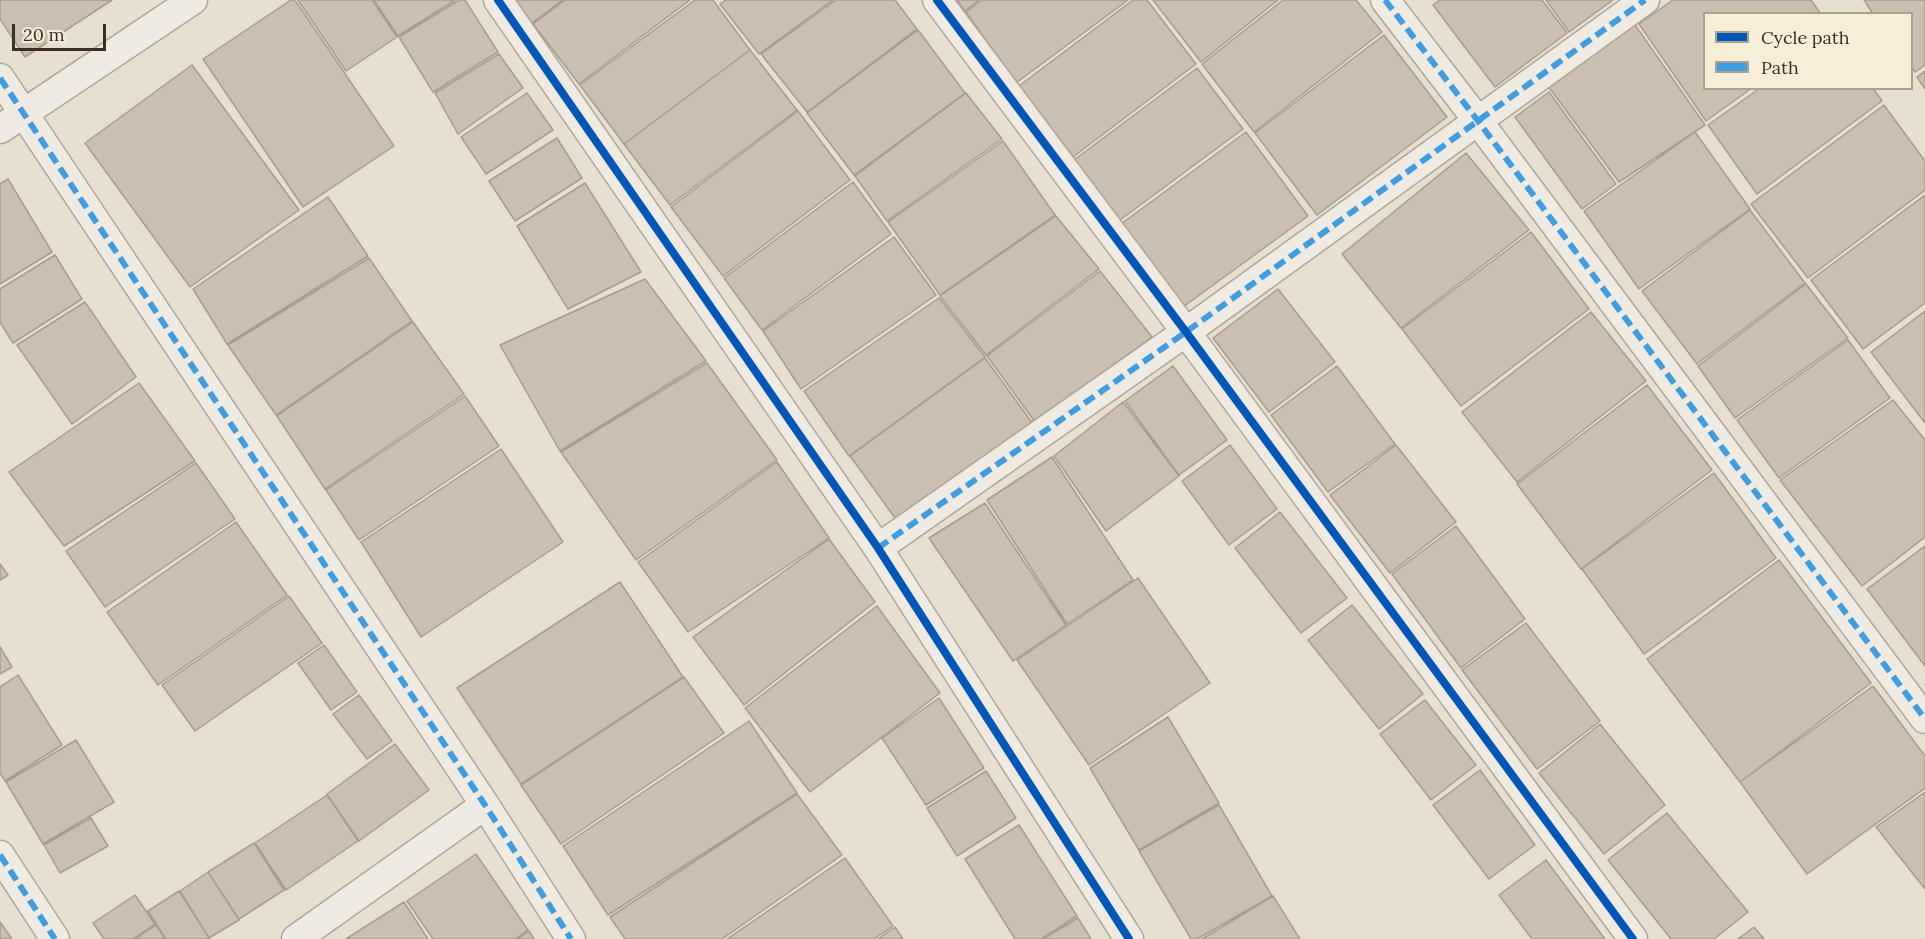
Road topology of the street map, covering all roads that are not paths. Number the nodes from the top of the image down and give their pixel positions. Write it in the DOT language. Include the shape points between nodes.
graph roads {
  1 [pos="193,0"];
  2 [pos="498,0"];
  3 [pos="937,0"];
  4 [pos="1385,0"];
  5 [pos="1646,0"];
  6 [pos="0,78"];
  7 [pos="23,113"];
  8 [pos="1478,120"];
  9 [pos="0,129"];
  10 [pos="1186,332"];
  11 [pos="878,548"];
  12 [pos="1925,718"];
  13 [pos="485,805"];
  14 [pos="0,855"];
  15 [pos="55,939"];
  16 [pos="296,939"];
  17 [pos="571,939"];
  18 [pos="1129,939"];
  19 [pos="1633,939"];
  1 -- 7 [label="street"];
  2 -- 11 [label="street"];
  3 -- 10 [label="street"];
  4 -- 8 [label="street"];
  5 -- 8 [label="street"];
  6 -- 7 [label="street"];
  7 -- 9 [label="street"];
  7 -- 13 [label="street"];
  8 -- 10 [label="street"];
  8 -- 12 [label="street"];
  10 -- 11 [label="street"];
  10 -- 19 [label="street"];
  11 -- 18 [label="street"];
  13 -- 16 [label="street"];
  13 -- 17 [label="street"];
  14 -- 15 [label="street"];
}
